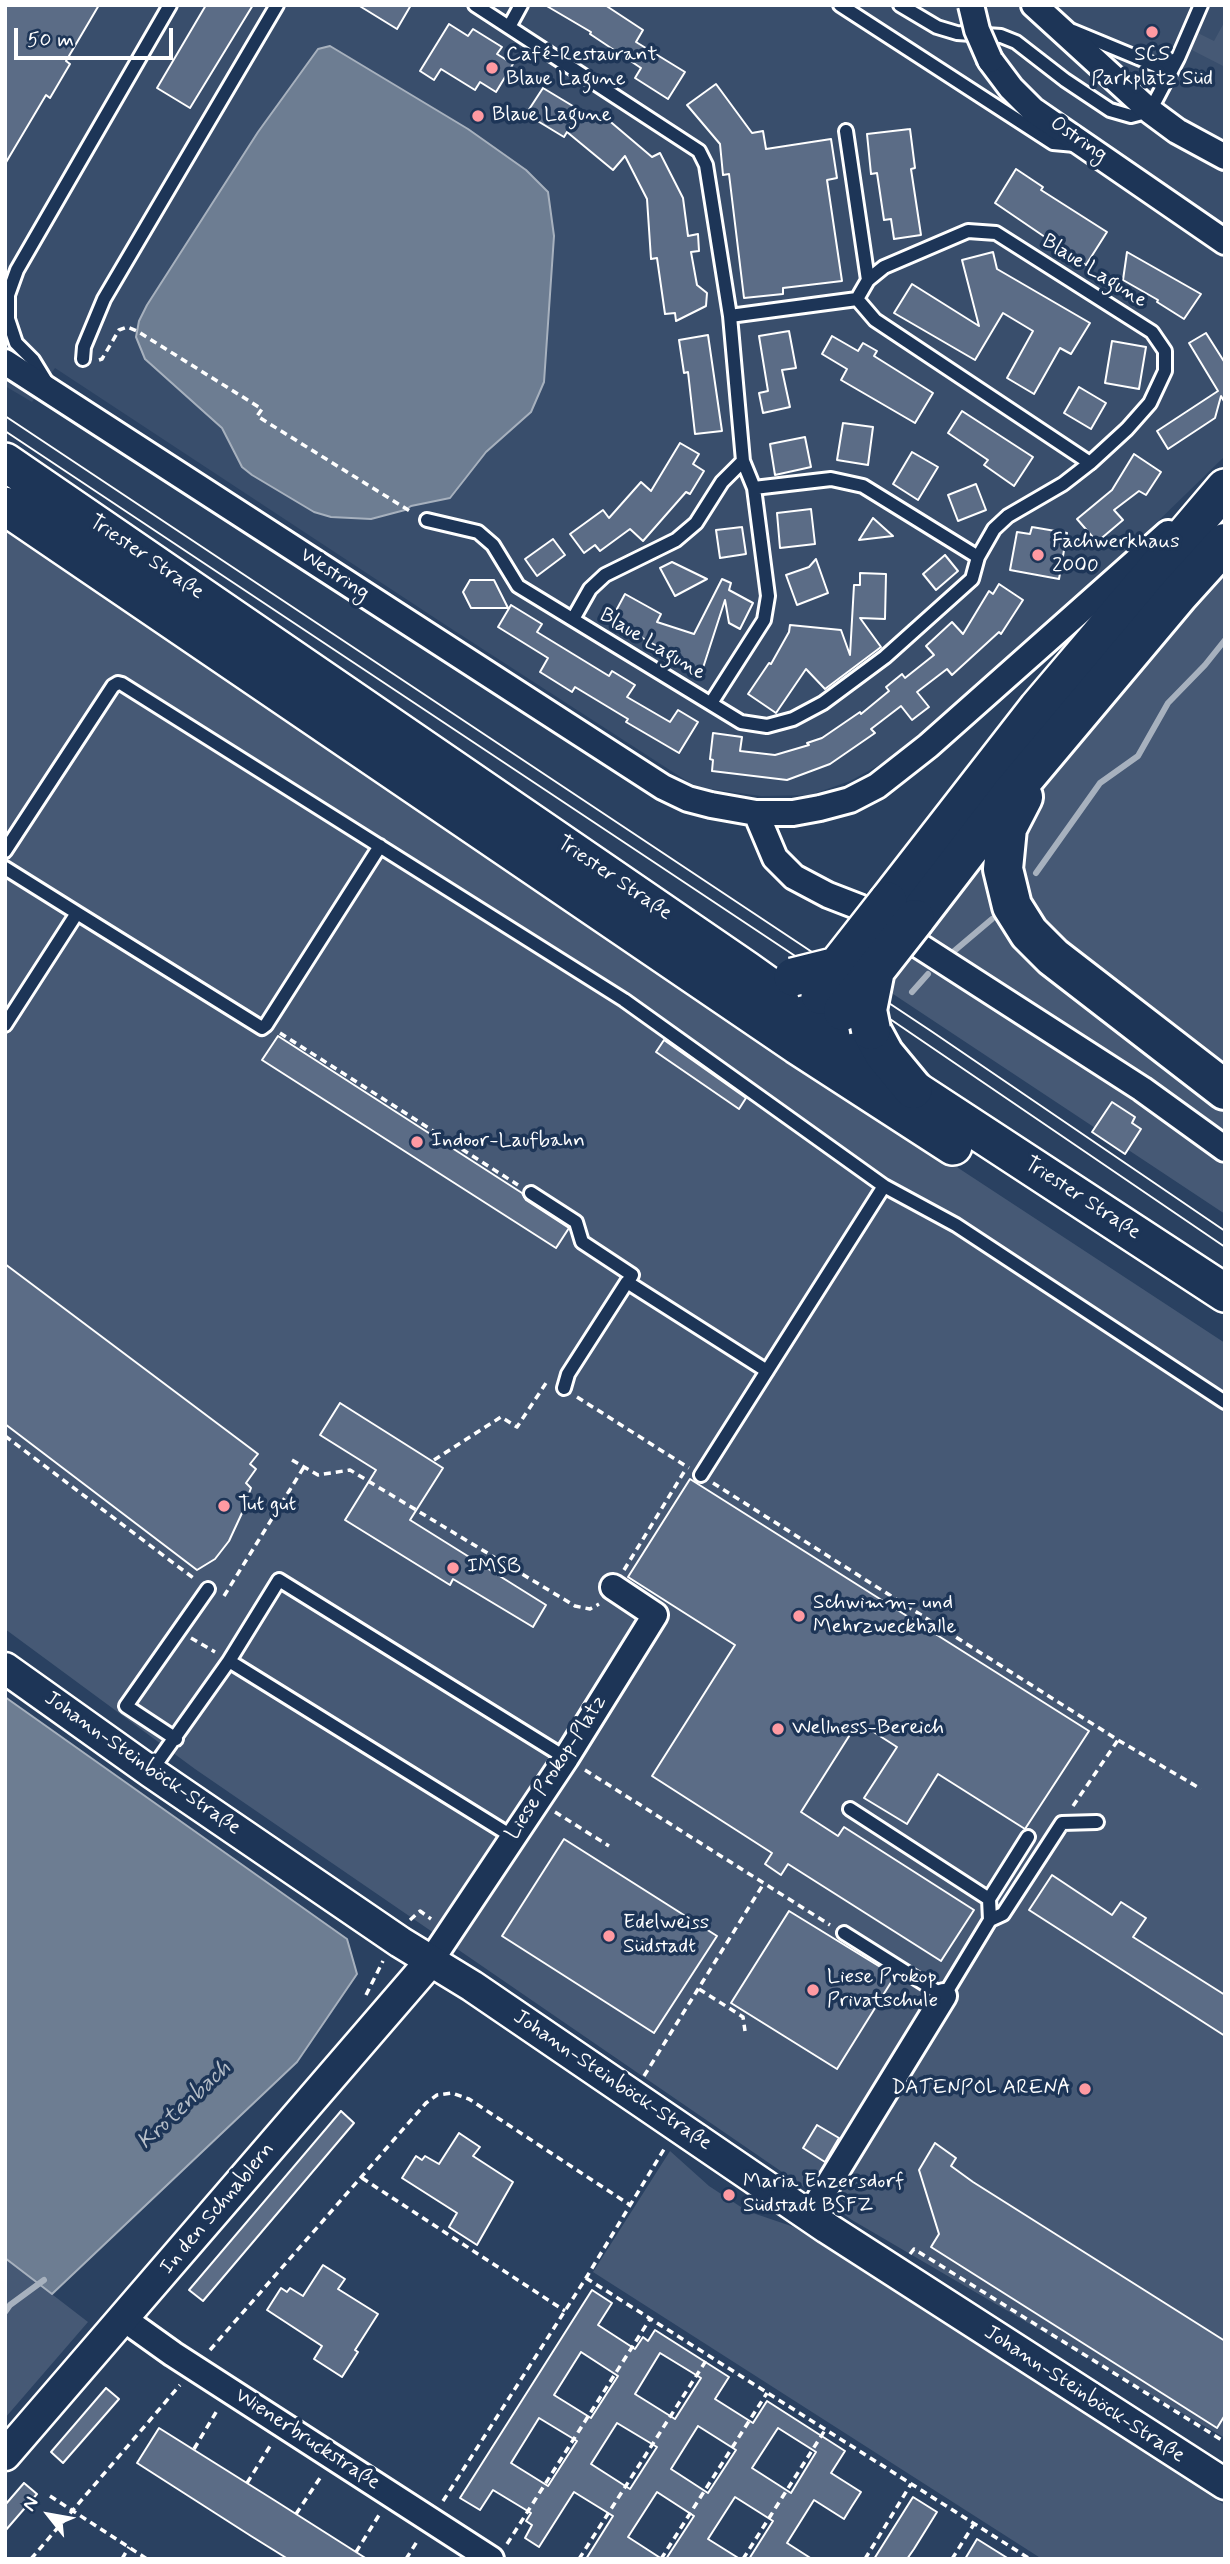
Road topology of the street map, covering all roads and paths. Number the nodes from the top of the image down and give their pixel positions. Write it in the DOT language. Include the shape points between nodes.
graph roads {
  1 [pos="170,5"];
  2 [pos="277,5"];
  3 [pos="475,5"];
  4 [pos="521,5"];
  5 [pos="840,5"];
  6 [pos="900,5"];
  7 [pos="971,5"];
  8 [pos="1201,5"];
  9 [pos="491,10"];
  10 [pos="1042,13"];
  11 [pos="509,27"];
  12 [pos="1178,58"];
  13 [pos="1150,111"];
  14 [pos="846,131"];
  15 [pos="1087,146"];
  16 [pos="1225,157"];
  17 [pos="1225,242"];
  18 [pos="868,280"];
  19 [pos="857,299"];
  20 [pos="730,316"];
  21 [pos="83,359"];
  22 [pos="5,362"];
  23 [pos="53,393"];
  24 [pos="743,461"];
  25 [pos="5,462"];
  26 [pos="1090,463"];
  27 [pos="1225,482"];
  28 [pos="754,488"];
  29 [pos="1225,488"];
  30 [pos="5,506"];
  31 [pos="405,510"];
  32 [pos="428,520"];
  33 [pos="1225,543"];
  34 [pos="978,557"];
  35 [pos="573,619"];
  36 [pos="711,703"];
  37 [pos="1067,728"];
  38 [pos="756,813"];
  39 [pos="380,846"];
  40 [pos="5,852"];
  41 [pos="5,868"];
  42 [pos="901,910"];
  43 [pos="77,914"];
  44 [pos="825,1008"];
  45 [pos="266,1024"];
  46 [pos="5,1025"];
  47 [pos="913,1089"];
  48 [pos="1225,1090"];
  49 [pos="1225,1149"];
  50 [pos="884,1186"];
  51 [pos="531,1193"];
  52 [pos="627,1283"];
  53 [pos="1225,1293"];
  54 [pos="1225,1321"];
  55 [pos="767,1371"];
  56 [pos="568,1374"];
  57 [pos="564,1388"];
  58 [pos="1225,1402"];
  59 [pos="5,1436"];
  60 [pos="292,1460"];
  61 [pos="434,1461"];
  62 [pos="304,1467"];
  63 [pos="688,1467"];
  64 [pos="701,1475"];
  65 [pos="613,1587"];
  66 [pos="208,1589"];
  67 [pos="202,1644"];
  68 [pos="208,1648"];
  69 [pos="229,1661"];
  70 [pos="5,1668"];
  71 [pos="176,1739"];
  72 [pos="1118,1740"];
  73 [pos="566,1758"];
  74 [pos="151,1772"];
  75 [pos="1201,1789"];
  76 [pos="537,1801"];
  77 [pos="850,1809"];
  78 [pos="1097,1822"];
  79 [pos="1062,1823"];
  80 [pos="513,1837"];
  81 [pos="1028,1837"];
  82 [pos="609,1846"];
  83 [pos="764,1883"];
  84 [pos="989,1899"];
  85 [pos="990,1920"];
  86 [pos="844,1933"];
  87 [pos="430,1962"];
  88 [pos="699,1989"];
  89 [pos="944,1996"];
  90 [pos="746,2031"];
  91 [pos="632,2096"];
  92 [pos="678,2126"];
  93 [pos="361,2177"];
  94 [pos="630,2205"];
  95 [pos="809,2216"];
  96 [pos="897,2274"];
  97 [pos="586,2278"];
  98 [pos="565,2311"];
  99 [pos="124,2319"];
  100 [pos="650,2319"];
  101 [pos="709,2356"];
  102 [pos="195,2368"];
  103 [pos="230,2390"];
  104 [pos="767,2393"];
  105 [pos="283,2425"];
  106 [pos="825,2430"];
  107 [pos="1225,2442"];
  108 [pos="194,2449"];
  109 [pos="5,2455"];
  110 [pos="333,2457"];
  111 [pos="247,2483"];
  112 [pos="911,2484"];
  113 [pos="1225,2484"];
  114 [pos="391,2495"];
  115 [pos="50,2496"];
  116 [pos="73,2511"];
  117 [pos="296,2514"];
  118 [pos="430,2520"];
  119 [pos="974,2524"];
  120 [pos="129,2547"];
  121 [pos="356,2552"];
  122 [pos="498,2553"];
  123 [pos="32,2559"];
  124 [pos="122,2559"];
  125 [pos="147,2559"];
  126 [pos="406,2559"];
  127 [pos="579,2559"];
  128 [pos="661,2559"];
  129 [pos="743,2559"];
  130 [pos="864,2559"];
  131 [pos="952,2559"];
  132 [pos="1030,2559"];
  1 -- 23 [label="lane" via="17,270 8,295 8,319 16,343 33,360"];
  2 -- 21 [label="lane" via="104,299"];
  3 -- 9 [label="lane, Blaue Lagune"];
  4 -- 11 [label="lane"];
  5 -- 15 [label="lane" via="1053,142"];
  6 -- 13 [label="lane" via="937,27 1016,42 1110,110 1131,117"];
  7 -- 15 [label="street, Ostring, bridge" via="990,60 1011,88 1033,110"];
  8 -- 12 [label="lane"];
  9 -- 11 [label="lane, Blaue Lagune"];
  10 -- 12 [label="lane" via="1160,66"];
  10 -- 13 [label="street"];
  11 -- 20 [label="lane, Blaue Lagune" via="699,151 706,165"];
  12 -- 13 [label="lane"];
  13 -- 16 [label="street"];
  14 -- 18 [label="lane"];
  15 -- 17 [label="street, Ostring"];
  18 -- 19 [label="lane, Blaue Lagune"];
  18 -- 26 [label="lane, Blaue Lagune" via="884,267 968,232 996,233 1152,332 1165,351 1165,371 1150,403"];
  19 -- 20 [label="lane"];
  19 -- 26 [label="lane" via="875,320"];
  20 -- 24 [label="lane, Blaue Lagune"];
  21 -- 31 [label="path" via="91,363 102,359 119,330 137,331 261,409 257,416"];
  22 -- 23 [label="street, Westring"];
  23 -- 38 [label="street, Westring" via="663,787 688,799"];
  24 -- 28 [label="lane, Blaue Lagune"];
  24 -- 35 [label="lane, Blaue Lagune" via="722,482 696,523 676,540 605,575 590,589"];
  25 -- 44 [label="main road, Triester Straße" via="746,970"];
  26 -- 34 [label="lane, Blaue Lagune" via="1008,516 994,529"];
  27 -- 38 [label="street, Westring" via="877,786 820,808"];
  28 -- 34 [label="lane" via="831,479 863,486"];
  28 -- 36 [label="lane, Blaue Lagune" via="768,596 764,620"];
  29 -- 42 [label="main road" via="1038,708"];
  30 -- 44 [label="main road, Triester Straße"];
  32 -- 35 [label="lane, Blaue Lagune" via="478,532 493,545 518,586"];
  33 -- 37 [label="highway"];
  34 -- 36 [label="lane, Blaue Lagune" via="972,579 885,657 823,704 767,726 741,722"];
  35 -- 36 [label="lane, Blaue Lagune"];
  37 -- 42 [label="highway"];
  37 -- 48 [label="highway" via="1007,828 1003,869 1012,906 1029,933 1053,957"];
  38 -- 49 [label="street" via="775,858 794,877 859,907 1142,1089"];
  39 -- 40 [label="lane" via="118,683"];
  39 -- 45 [label="lane"];
  39 -- 50 [label="lane" via="624,1000"];
  41 -- 43 [label="lane"];
  42 -- 44 [label="main road, bridge"];
  42 -- 44 [label="highway, bridge" via="875,970"];
  43 -- 45 [label="lane" via="262,1028"];
  43 -- 46 [label="lane"];
  44 -- 47 [label="highway" via="884,1054"];
  44 -- 54 [label="main road, Triester Straße"];
  45 -- 51 [label="path"];
  47 -- 53 [label="main road, Triester Straße"];
  50 -- 55 [label="lane"];
  50 -- 58 [label="lane" via="956,1225"];
  51 -- 52 [label="lane" via="576,1222 582,1242 632,1275"];
  52 -- 55 [label="lane"];
  52 -- 56 [label="lane"];
  55 -- 64 [label="lane"];
  56 -- 57 [label="lane"];
  56 -- 61 [label="path" via="556,1367 517,1427 501,1417"];
  57 -- 63 [label="path"];
  59 -- 66 [label="path"];
  60 -- 62 [label="path"];
  62 -- 65 [label="path" via="318,1475 350,1470 575,1606 590,1609 601,1604"];
  62 -- 66 [label="path" via="223,1599"];
  63 -- 64 [label="path"];
  63 -- 65 [label="path"];
  64 -- 72 [label="path"];
  65 -- 73 [label="street, Liese Prokop-Platz" via="655,1615"];
  66 -- 71 [label="lane" via="126,1706"];
  67 -- 68 [label="path"];
  69 -- 71 [label="lane"];
  69 -- 73 [label="lane" via="279,1580"];
  69 -- 80 [label="lane"];
  70 -- 74 [label="street, Johann-Steinböck-Straße"];
  71 -- 74 [label="lane"];
  72 -- 75 [label="path"];
  72 -- 79 [label="path"];
  73 -- 76 [label="street, Liese Prokop-Platz"];
  73 -- 83 [label="path"];
  74 -- 87 [label="street, Johann-Steinböck-Straße"];
  76 -- 80 [label="street, Liese Prokop-Platz"];
  76 -- 82 [label="path"];
  77 -- 84 [label="lane"];
  78 -- 79 [label="lane"];
  79 -- 85 [label="lane" via="1003,1914"];
  80 -- 87 [label="street, Liese Prokop-Platz"];
  81 -- 84 [label="lane"];
  83 -- 86 [label="path"];
  83 -- 88 [label="path"];
  84 -- 85 [label="lane"];
  85 -- 89 [label="lane"];
  86 -- 89 [label="lane"];
  87 -- 91 [label="street, Johann-Steinböck-Straße"];
  87 -- 99 [label="street, In den Schnablern"];
  88 -- 90 [label="path" via="743,2017"];
  88 -- 91 [label="path"];
  89 -- 95 [label="street"];
  91 -- 92 [label="street, Johann-Steinböck-Straße"];
  92 -- 94 [label="path"];
  92 -- 95 [label="street, Johann-Steinböck-Straße"];
  93 -- 94 [label="path" via="426,2103 437,2095 452,2093 469,2099"];
  93 -- 98 [label="path"];
  93 -- 102 [label="path"];
  94 -- 97 [label="path"];
  95 -- 96 [label="street, Johann-Steinböck-Straße"];
  96 -- 107 [label="path" via="914,2249"];
  96 -- 113 [label="street, Johann-Steinböck-Straße"];
  97 -- 98 [label="path"];
  97 -- 100 [label="path"];
  98 -- 118 [label="path"];
  99 -- 102 [label="street, Wienerbruckstraße"];
  99 -- 109 [label="street, In den Schnablern"];
  100 -- 101 [label="path"];
  100 -- 122 [label="path"];
  101 -- 104 [label="path"];
  101 -- 127 [label="path"];
  102 -- 103 [label="street, Wienerbruckstraße"];
  102 -- 116 [label="path"];
  103 -- 105 [label="street, Wienerbruckstraße"];
  103 -- 108 [label="path"];
  104 -- 106 [label="path"];
  104 -- 128 [label="path"];
  105 -- 110 [label="street, Wienerbruckstraße"];
  105 -- 111 [label="path"];
  106 -- 112 [label="path"];
  106 -- 129 [label="path"];
  110 -- 114 [label="street, Wienerbruckstraße"];
  110 -- 117 [label="path"];
  112 -- 119 [label="path"];
  112 -- 130 [label="path"];
  114 -- 118 [label="street, Wienerbruckstraße"];
  114 -- 121 [label="path"];
  115 -- 116 [label="path"];
  116 -- 120 [label="path"];
  116 -- 123 [label="path"];
  118 -- 122 [label="street, Wienerbruckstraße"];
  118 -- 126 [label="path"];
  119 -- 131 [label="path"];
  119 -- 132 [label="path"];
  120 -- 124 [label="path"];
  120 -- 125 [label="path"];
}
